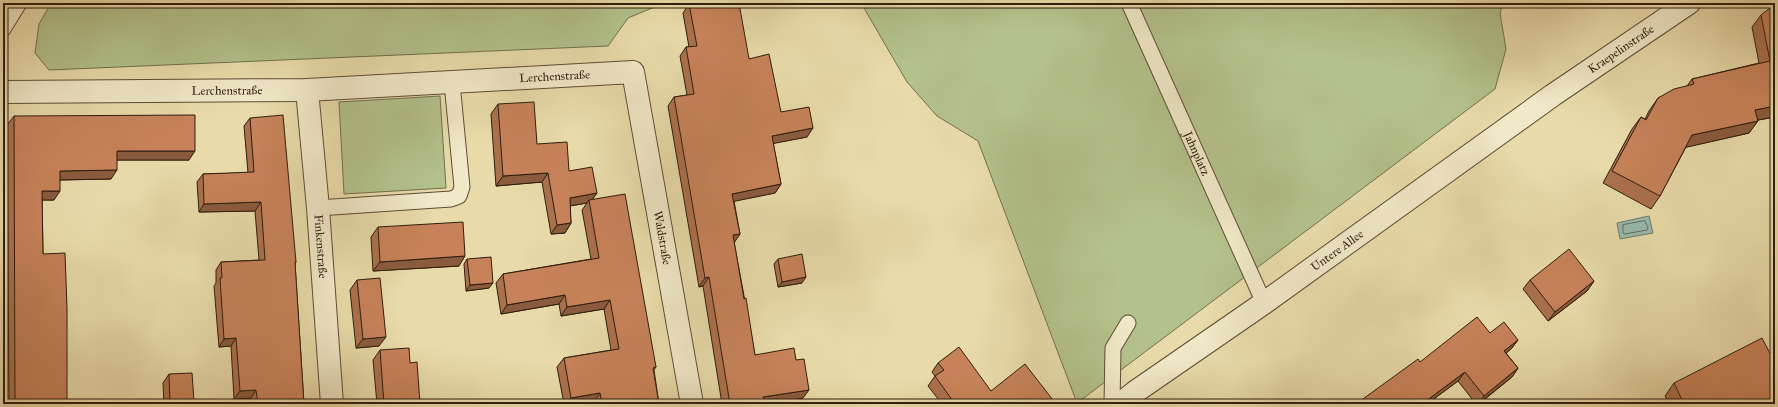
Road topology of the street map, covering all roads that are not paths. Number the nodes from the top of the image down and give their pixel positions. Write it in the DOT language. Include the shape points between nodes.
graph roads {
  1 [pos="19,3"];
  2 [pos="1129,3"];
  3 [pos="1689,3"];
  4 [pos="3,29"];
  5 [pos="633,72"];
  6 [pos="452,82"];
  7 [pos="307,90"];
  8 [pos="3,92"];
  9 [pos="1553,95"];
  10 [pos="318,208"];
  11 [pos="1264,304"];
  12 [pos="1128,323"];
  13 [pos="332,404"];
  14 [pos="692,404"];
  15 [pos="1112,404"];
  16 [pos="1120,404"];
  1 -- 4 [label="lane"];
  2 -- 11 [label="lane, Jahnplatz"];
  3 -- 9 [label="street, Kraepelinstraße"];
  5 -- 6 [label="street, Lerchenstraße"];
  5 -- 14 [label="street, Waldstraße"];
  6 -- 7 [label="street, Lerchenstraße"];
  6 -- 10 [label="lane" via="462,187 459,196 451,199"];
  7 -- 8 [label="street, Lerchenstraße"];
  7 -- 10 [label="street, Finkenstraße"];
  9 -- 11 [label="street, Untere Allee"];
  10 -- 13 [label="street, Finkenstraße"];
  11 -- 16 [label="street, Untere Allee"];
  12 -- 15 [label="lane" via="1113,348"];
}
